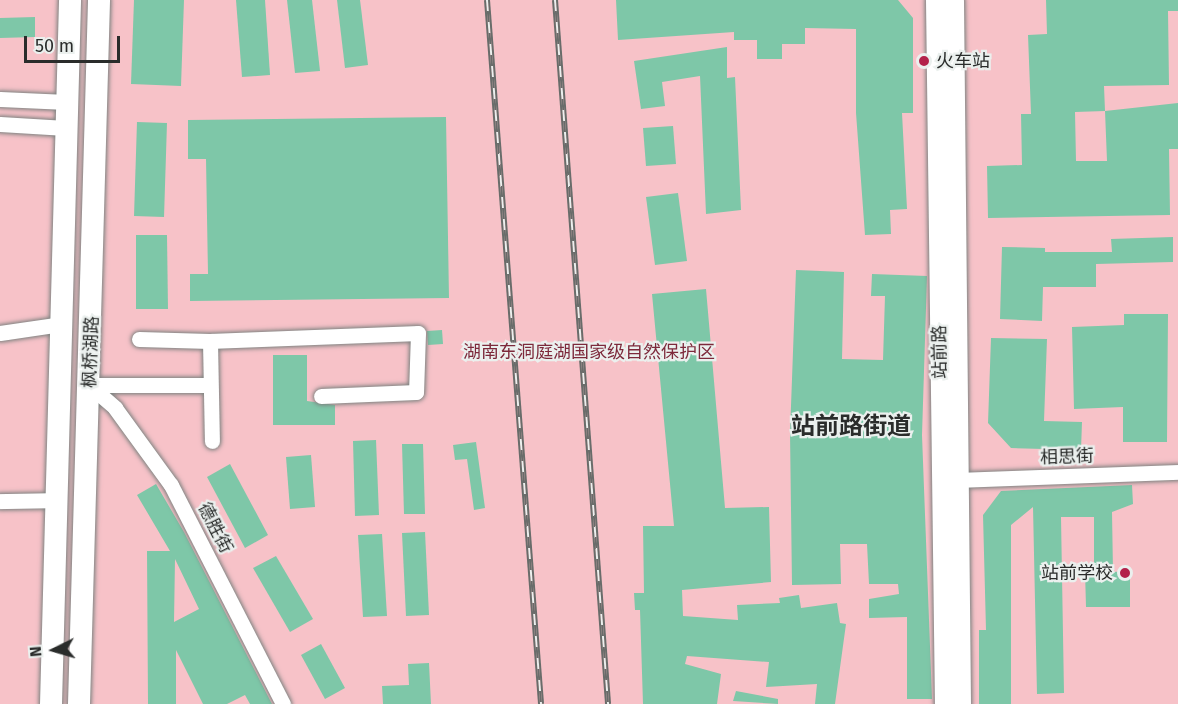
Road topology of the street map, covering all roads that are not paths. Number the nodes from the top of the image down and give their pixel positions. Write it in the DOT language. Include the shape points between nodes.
graph roads {
  1 [pos="70,0"];
  2 [pos="99,0"];
  3 [pos="936,0"];
  4 [pos="953,0"];
  5 [pos="0,99"];
  6 [pos="67,102"];
  7 [pos="0,124"];
  8 [pos="66,128"];
  9 [pos="62,324"];
  10 [pos="0,333"];
  11 [pos="139,339"];
  12 [pos="210,341"];
  13 [pos="89,385"];
  14 [pos="210,385"];
  15 [pos="321,396"];
  16 [pos="212,441"];
  17 [pos="1178,472"];
  18 [pos="957,480"];
  19 [pos="56,500"];
  20 [pos="0,501"];
  21 [pos="51,704"];
  22 [pos="79,704"];
  23 [pos="283,704"];
  24 [pos="945,704"];
  25 [pos="960,704"];
  1 -- 6 [label="main road, 枫桥湖路"];
  2 -- 13 [label="main road, 枫桥湖路"];
  3 -- 24 [label="main road, 站前路"];
  4 -- 18 [label="main road, 站前路"];
  5 -- 6 [label="street"];
  6 -- 8 [label="main road, 枫桥湖路"];
  7 -- 8 [label="street"];
  8 -- 9 [label="main road, 枫桥湖路"];
  9 -- 10 [label="street"];
  9 -- 19 [label="main road, 枫桥湖路"];
  11 -- 12 [label="street"];
  12 -- 14 [label="street"];
  12 -- 15 [label="street" via="418,333 416,392"];
  13 -- 14 [label="street"];
  13 -- 22 [label="main road, 枫桥湖路"];
  13 -- 23 [label="street, 德胜街" via="115,408 171,485"];
  14 -- 16 [label="street"];
  17 -- 18 [label="street, 相思街"];
  18 -- 25 [label="main road, 站前路"];
  19 -- 20 [label="street"];
  19 -- 21 [label="main road, 枫桥湖路"];
}
